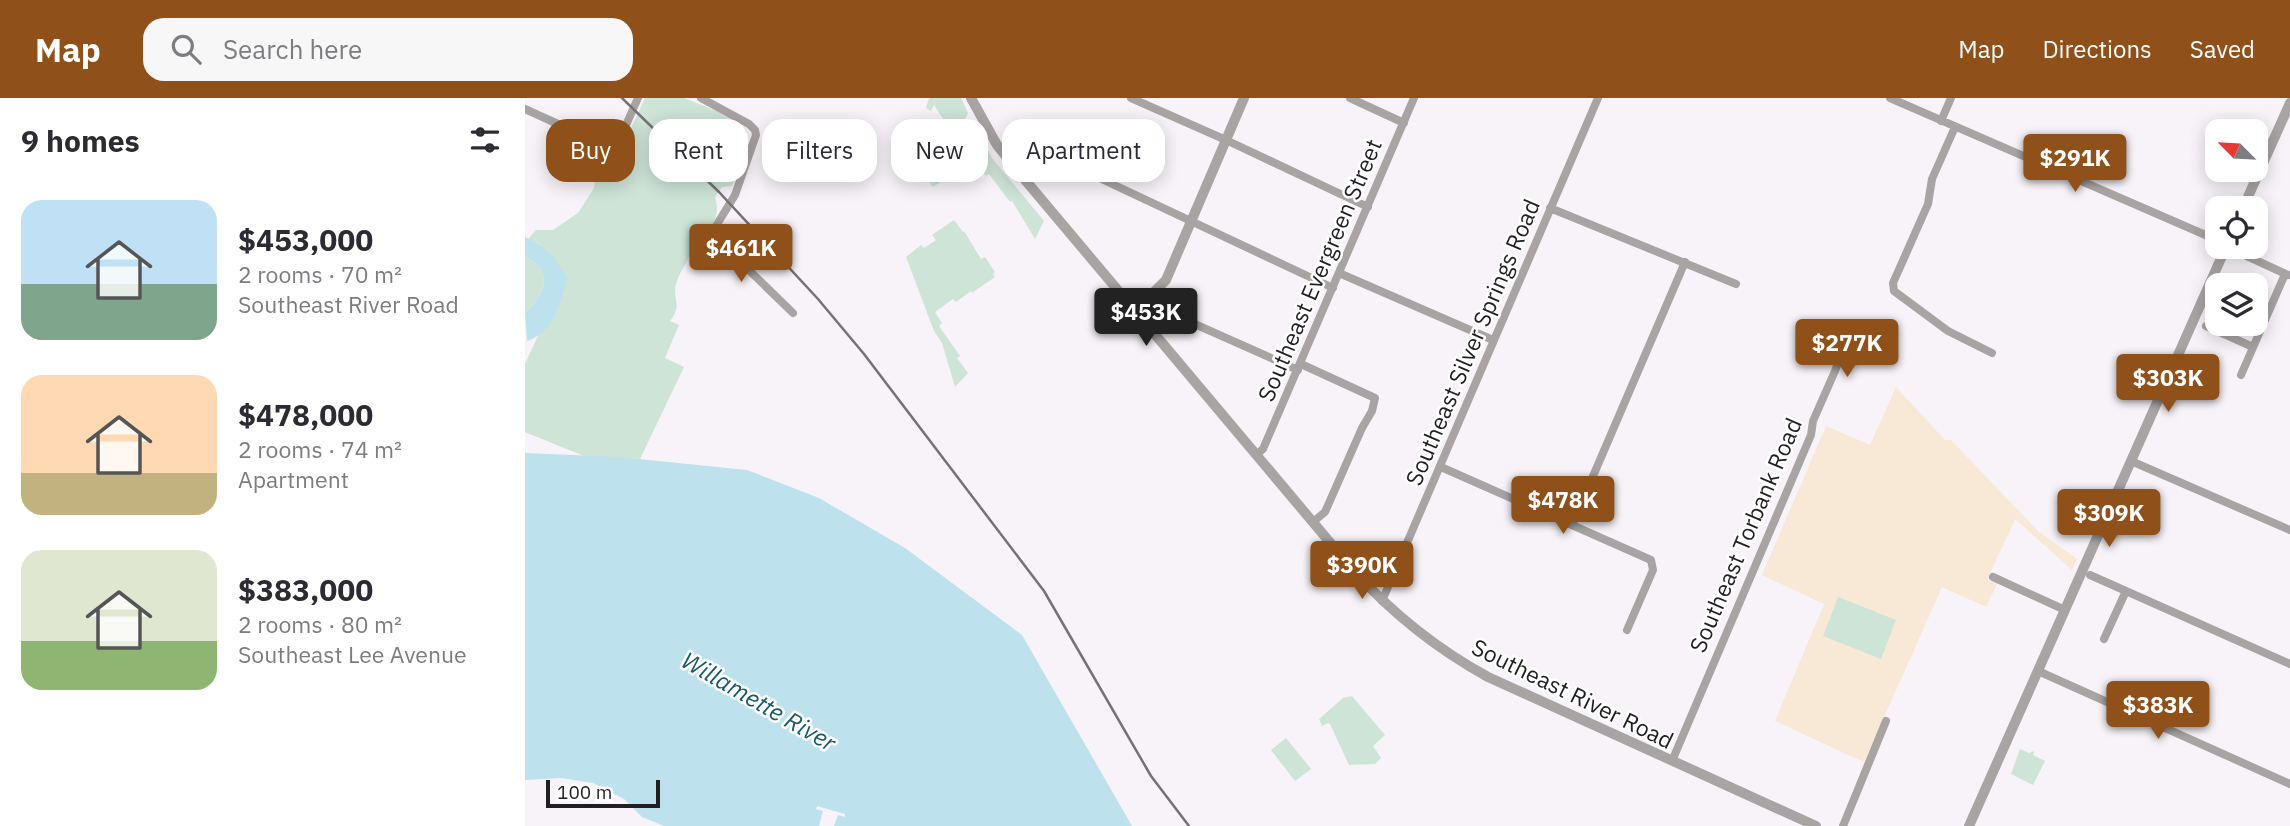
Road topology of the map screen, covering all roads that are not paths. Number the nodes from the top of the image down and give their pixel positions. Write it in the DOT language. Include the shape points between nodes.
graph roads {
  1 [pos="638,98"];
  2 [pos="701,98"];
  3 [pos="971,98"];
  4 [pos="1131,98"];
  5 [pos="1244,98"];
  6 [pos="1350,98"];
  7 [pos="1414,98"];
  8 [pos="1598,98"];
  9 [pos="1890,98"];
  10 [pos="1951,98"];
  11 [pos="2290,103"];
  12 [pos="525,109"];
  13 [pos="1941,121"];
  14 [pos="1403,123"];
  15 [pos="1955,127"];
  16 [pos="1226,140"];
  17 [pos="1108,182"];
  18 [pos="2248,196"];
  19 [pos="1368,207"];
  20 [pos="1550,208"];
  21 [pos="1191,221"];
  22 [pos="2205,235"];
  23 [pos="2222,259"];
  24 [pos="2253,259"];
  25 [pos="1685,262"];
  26 [pos="1339,274"];
  27 [pos="2288,275"];
  28 [pos="1736,284"];
  29 [pos="1333,288"];
  30 [pos="1150,298"];
  31 [pos="1135,311"];
  32 [pos="793,313"];
  33 [pos="1852,323"];
  34 [pos="2228,336"];
  35 [pos="1493,340"];
  36 [pos="2253,347"];
  37 [pos="1992,353"];
  38 [pos="1300,367"];
  39 [pos="2241,375"];
  40 [pos="1256,455"];
  41 [pos="2131,461"];
  42 [pos="1441,467"];
  43 [pos="1313,523"];
  44 [pos="1573,524"];
  45 [pos="2290,530"];
  46 [pos="2086,573"];
  47 [pos="1993,577"];
  48 [pos="2126,591"];
  49 [pos="1382,601"];
  50 [pos="2065,610"];
  51 [pos="1627,630"];
  52 [pos="2104,639"];
  53 [pos="2290,664"];
  54 [pos="2038,671"];
  55 [pos="1886,721"];
  56 [pos="1672,761"];
  57 [pos="2290,784"];
  58 [pos="1816,826"];
  59 [pos="1843,826"];
  60 [pos="1969,826"];
  1 -- 12 [label="street" via="615,149"];
  2 -- 32 [label="street" via="749,124 756,135 736,195 716,226 716,234"];
  3 -- 31 [label="street, Southeast River Road" via="1005,155"];
  4 -- 16 [label="street"];
  5 -- 16 [label="street"];
  6 -- 14 [label="street"];
  7 -- 14 [label="street, Southeast Evergreen Street"];
  8 -- 20 [label="street, Southeast Silver Springs Road"];
  9 -- 13 [label="street"];
  10 -- 13 [label="street"];
  11 -- 18 [label="street"];
  13 -- 15 [label="street"];
  14 -- 19 [label="street, Southeast Evergreen Street"];
  15 -- 22 [label="street"];
  15 -- 37 [label="street" via="1893,283 1894,291 1948,331"];
  16 -- 19 [label="street"];
  16 -- 21 [label="street"];
  17 -- 21 [label="street"];
  19 -- 26 [label="street, Southeast Evergreen Street"];
  20 -- 25 [label="street"];
  20 -- 35 [label="street, Southeast Silver Springs Road"];
  21 -- 29 [label="street"];
  21 -- 30 [label="street" via="1166,280"];
  23 -- 41 [label="street"];
  24 -- 27 [label="street"];
  25 -- 28 [label="street"];
  25 -- 44 [label="street"];
  26 -- 29 [label="street, Southeast Evergreen Street"];
  26 -- 35 [label="street"];
  27 -- 36 [label="street"];
  29 -- 38 [label="street, Southeast Evergreen Street"];
  30 -- 31 [label="street"];
  30 -- 38 [label="street" via="1161,309"];
  31 -- 40 [label="street, Southeast River Road"];
  33 -- 56 [label="street, Southeast Torbank Road" via="1811,435"];
  34 -- 36 [label="street"];
  35 -- 42 [label="street, Southeast Silver Springs Road"];
  36 -- 39 [label="street"];
  38 -- 40 [label="street, Southeast Evergreen Street" via="1263,449"];
  38 -- 43 [label="street" via="1375,398 1325,512"];
  40 -- 43 [label="street, Southeast River Road"];
  41 -- 45 [label="street"];
  41 -- 46 [label="street"];
  42 -- 44 [label="street"];
  42 -- 49 [label="street, Southeast Silver Springs Road"];
  43 -- 49 [label="street, Southeast River Road"];
  44 -- 51 [label="street" via="1651,560 1653,570"];
  46 -- 48 [label="street"];
  46 -- 50 [label="street"];
  47 -- 50 [label="street"];
  48 -- 52 [label="street"];
  48 -- 53 [label="street"];
  49 -- 56 [label="street, Southeast River Road" via="1470,667"];
  50 -- 54 [label="street"];
  54 -- 57 [label="street"];
  54 -- 60 [label="street"];
  55 -- 59 [label="street"];
  56 -- 58 [label="street, Southeast River Road"];
}
